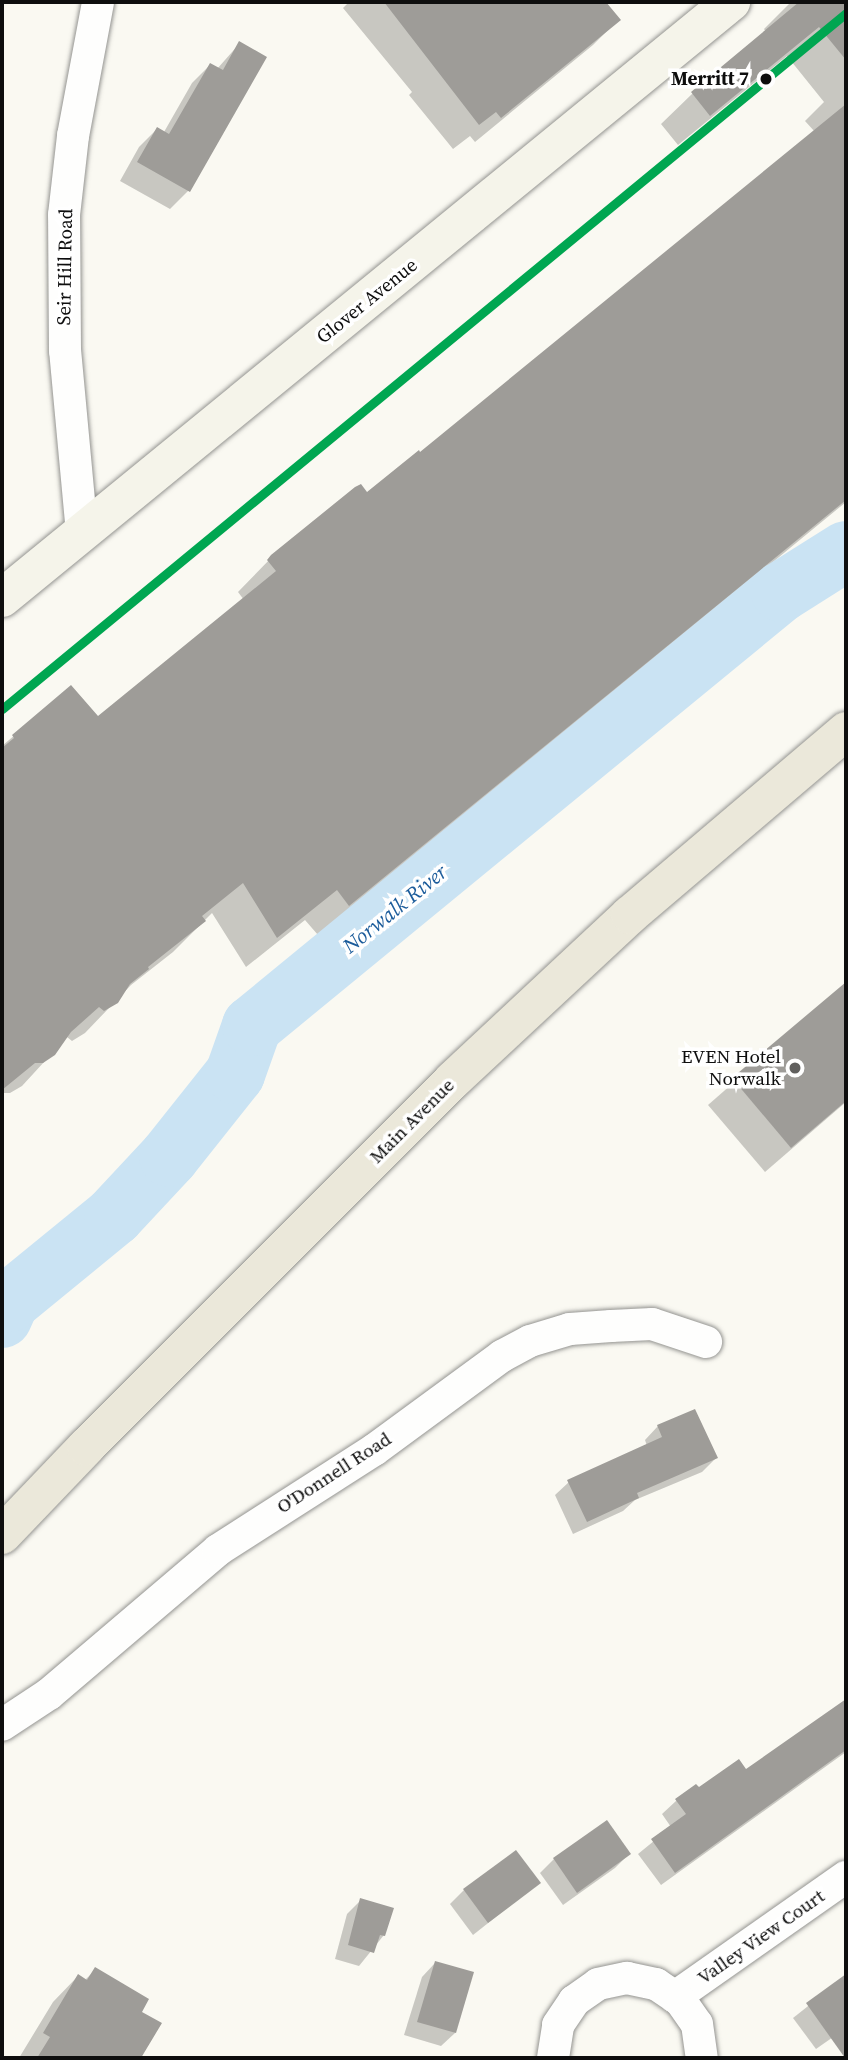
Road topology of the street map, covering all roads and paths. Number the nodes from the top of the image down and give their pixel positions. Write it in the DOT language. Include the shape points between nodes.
graph roads {
  1 [pos="98,2"];
  2 [pos="731,2"];
  3 [pos="82,533"];
  4 [pos="2,598"];
  5 [pos="846,731"];
  6 [pos="706,1342"];
  7 [pos="2,1535"];
  8 [pos="2,1725"];
  9 [pos="846,1877"];
  10 [pos="675,1997"];
  11 [pos="553,2058"];
  12 [pos="702,2058"];
  1 -- 3 [label="street, Seir Hill Road" via="73,136 64,215 65,351"];
  2 -- 3 [label="street, Glover Avenue"];
  3 -- 4 [label="street, Glover Avenue"];
  5 -- 7 [label="main road, Main Avenue" via="630,915 453,1080"];
  6 -- 8 [label="street, O'Donnell Road" via="652,1324 570,1329 521,1346 374,1450 218,1550 49,1694"];
  9 -- 10 [label="street, Valley View Court"];
  10 -- 11 [label="street, Valley View Court" via="656,1984 627,1978 598,1984 574,2001 558,2025"];
  10 -- 12 [label="street, Valley View Court" via="697,2024"];
}
